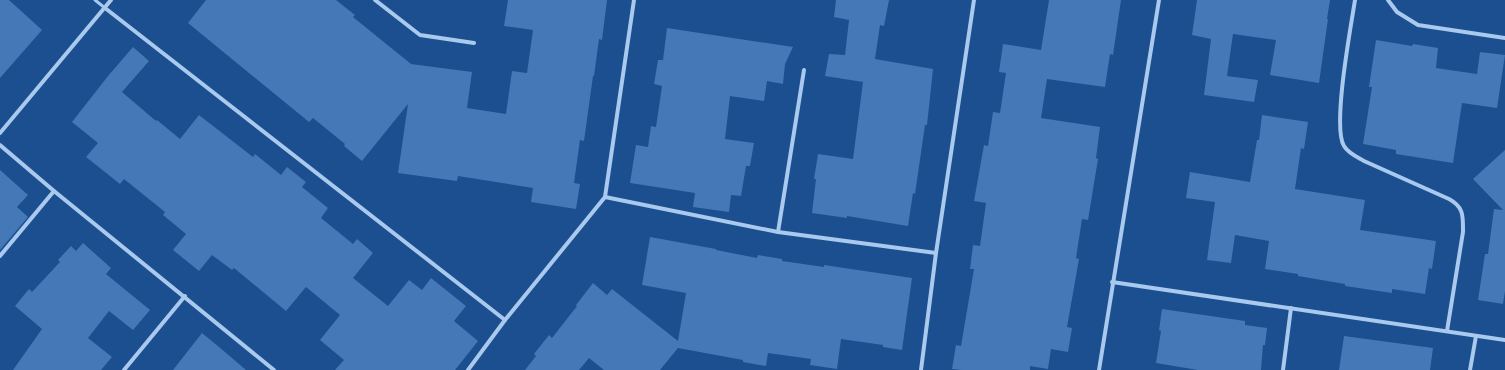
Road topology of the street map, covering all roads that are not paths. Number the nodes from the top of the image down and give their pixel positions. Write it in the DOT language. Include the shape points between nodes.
graph roads {
  1 [pos="95,0"];
  2 [pos="111,0"];
  3 [pos="375,0"];
  4 [pos="634,0"];
  5 [pos="974,0"];
  6 [pos="1159,0"];
  7 [pos="1355,0"];
  8 [pos="1388,0"];
  9 [pos="105,8"];
  10 [pos="1505,38"];
  11 [pos="474,43"];
  12 [pos="804,70"];
  13 [pos="0,133"];
  14 [pos="0,145"];
  15 [pos="54,191"];
  16 [pos="605,197"];
  17 [pos="778,232"];
  18 [pos="936,253"];
  19 [pos="0,256"];
  20 [pos="1112,282"];
  21 [pos="185,296"];
  22 [pos="1291,308"];
  23 [pos="505,320"];
  24 [pos="1447,331"];
  25 [pos="1476,336"];
  26 [pos="1505,340"];
  27 [pos="124,370"];
  28 [pos="274,370"];
  29 [pos="468,370"];
  30 [pos="921,370"];
  31 [pos="1099,370"];
  32 [pos="1282,370"];
  33 [pos="1470,370"];
  1 -- 9 [label="lane"];
  2 -- 9 [label="street"];
  3 -- 11 [label="street" via="420,35"];
  4 -- 16 [label="street"];
  5 -- 18 [label="street"];
  6 -- 20 [label="street"];
  7 -- 24 [label="street" via="1342,87 1340,131 1344,146 1364,161 1456,203 1461,211 1462,232"];
  8 -- 10 [label="street" via="1397,12 1418,25"];
  9 -- 13 [label="street"];
  9 -- 23 [label="street"];
  12 -- 17 [label="street"];
  14 -- 15 [label="street"];
  15 -- 19 [label="street"];
  15 -- 21 [label="street"];
  16 -- 17 [label="street"];
  16 -- 23 [label="street"];
  17 -- 18 [label="street"];
  18 -- 30 [label="street"];
  20 -- 22 [label="street"];
  20 -- 31 [label="street"];
  21 -- 27 [label="street"];
  21 -- 28 [label="street"];
  22 -- 24 [label="street"];
  22 -- 32 [label="street"];
  23 -- 29 [label="street"];
  24 -- 25 [label="street"];
  25 -- 26 [label="street"];
  25 -- 33 [label="street"];
}
